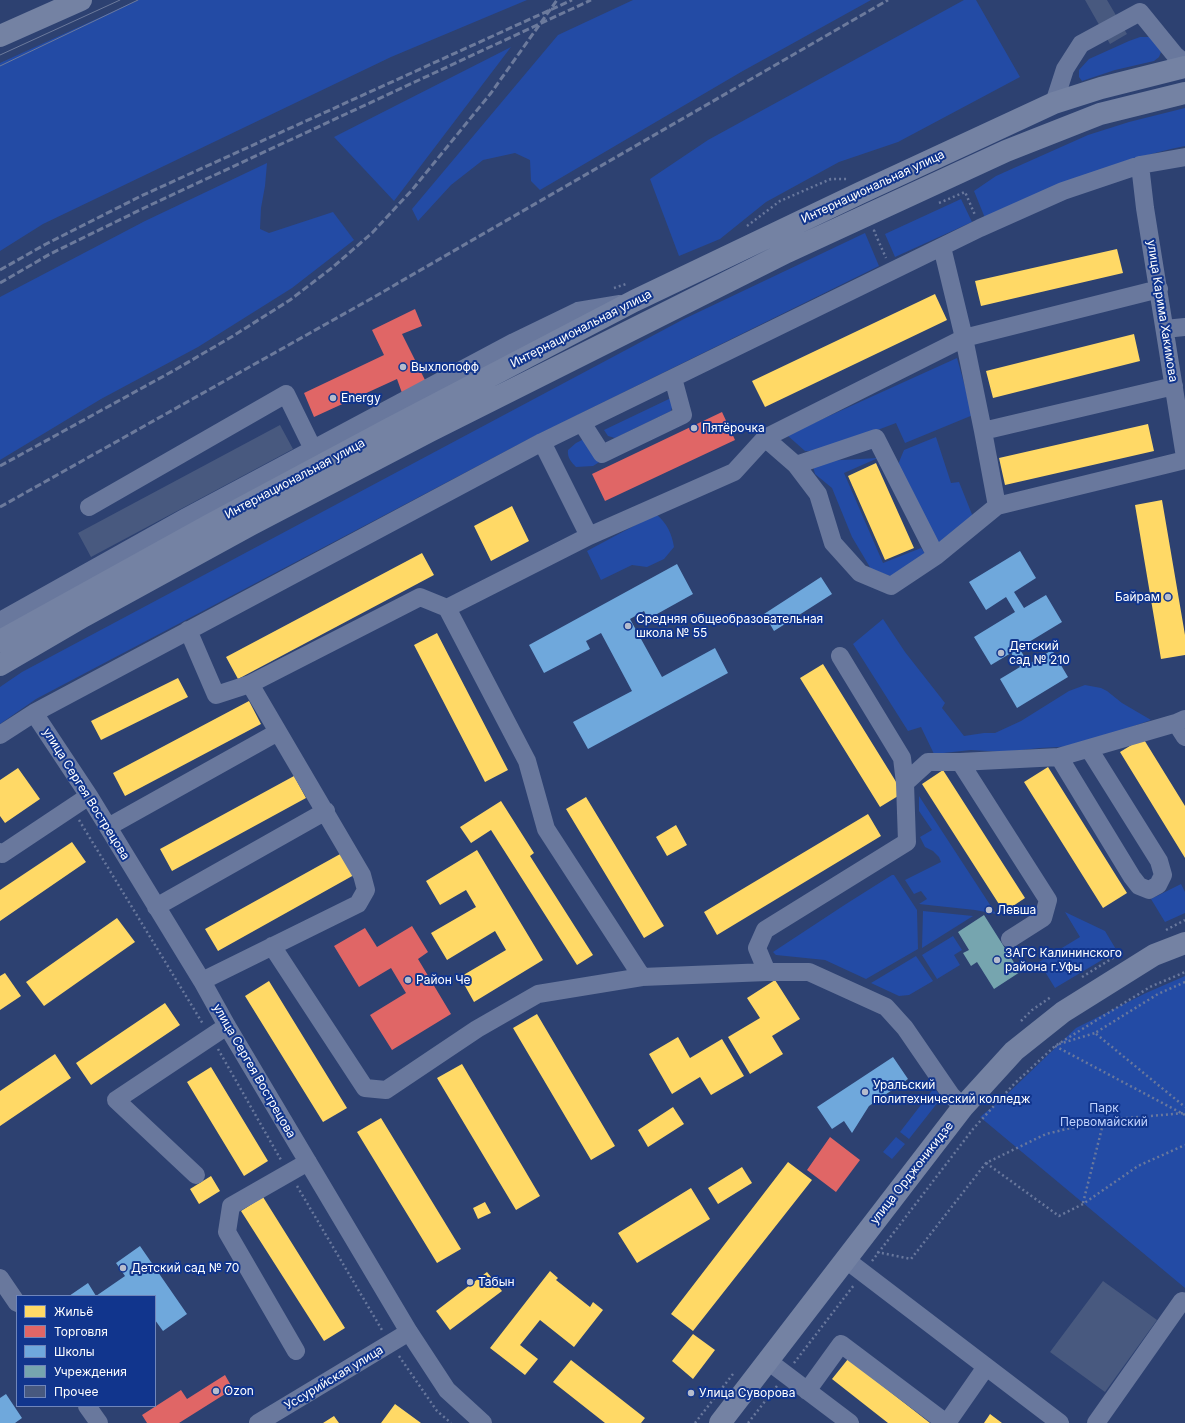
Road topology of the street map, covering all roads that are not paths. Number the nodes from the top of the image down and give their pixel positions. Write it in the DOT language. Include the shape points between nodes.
graph roads {
  1 [pos="81,0"];
  2 [pos="0,36"];
  3 [pos="1185,63"];
  4 [pos="1185,67"];
  5 [pos="1185,93"];
  6 [pos="1054,103"];
  7 [pos="1185,157"];
  8 [pos="1140,165"];
  9 [pos="942,247"];
  10 [pos="1158,290"];
  11 [pos="631,303"];
  12 [pos="1185,327"];
  13 [pos="1165,329"];
  14 [pos="964,338"];
  15 [pos="672,378"];
  16 [pos="1174,386"];
  17 [pos="582,422"];
  18 [pos="984,431"];
  19 [pos="765,438"];
  20 [pos="542,442"];
  21 [pos="313,449"];
  22 [pos="1185,459"];
  23 [pos="796,465"];
  24 [pos="997,506"];
  25 [pos="89,507"];
  26 [pos="589,536"];
  27 [pos="936,556"];
  28 [pos="447,608"];
  29 [pos="188,630"];
  30 [pos="4,644"];
  31 [pos="840,656"];
  32 [pos="250,684"];
  33 [pos="34,713"];
  34 [pos="1182,726"];
  35 [pos="278,732"];
  36 [pos="0,735"];
  37 [pos="1089,749"];
  38 [pos="1059,757"];
  39 [pos="960,762"];
  40 [pos="905,783"];
  41 [pos="89,796"];
  42 [pos="326,811"];
  43 [pos="108,827"];
  44 [pos="0,852"];
  45 [pos="156,907"];
  46 [pos="1010,939"];
  47 [pos="1185,943"];
  48 [pos="272,946"];
  49 [pos="767,972"];
  50 [pos="642,977"];
  51 [pos="202,981"];
  52 [pos="227,1026"];
  53 [pos="963,1107"];
  54 [pos="308,1162"];
  55 [pos="196,1175"];
  56 [pos="845,1259"];
  57 [pos="0,1278"];
  58 [pos="1182,1301"];
  59 [pos="16,1302"];
  60 [pos="409,1332"];
  61 [pos="296,1351"];
  62 [pos="768,1361"];
  63 [pos="986,1367"];
  64 [pos="807,1390"];
  65 [pos="88,1407"];
  66 [pos="99,1423"];
  67 [pos="258,1423"];
  68 [pos="483,1423"];
  69 [pos="720,1423"];
  70 [pos="850,1423"];
  71 [pos="946,1423"];
  72 [pos="1060,1423"];
  73 [pos="1096,1423"];
  1 -- 2 [label="main road"];
  3 -- 6 [label="street" via="1175,55 1140,12 1081,44 1065,70"];
  4 -- 6 [label="main road, Интернациональная улица" via="1101,88"];
  5 -- 30 [label="main road, Интернациональная улица" via="1100,114 1006,151 787,252 250,525"];
  6 -- 11 [label="main road, Интернациональная улица"];
  7 -- 8 [label="street"];
  8 -- 9 [label="street" via="1063,191"];
  8 -- 10 [label="street, улица Карима Хакимова"];
  9 -- 14 [label="street"];
  9 -- 15 [label="street"];
  10 -- 13 [label="street, улица Карима Хакимова"];
  10 -- 14 [label="street"];
  11 -- 21 [label="street" via="578,311 514,342"];
  11 -- 30 [label="main road, Интернациональная улица" via="222,518"];
  12 -- 13 [label="street"];
  13 -- 16 [label="street, улица Карима Хакимова"];
  14 -- 18 [label="street"];
  14 -- 19 [label="street"];
  15 -- 17 [label="street"];
  15 -- 17 [label="street" via="683,415 602,454"];
  16 -- 18 [label="street"];
  16 -- 22 [label="street, улица Карима Хакимова"];
  17 -- 20 [label="street"];
  18 -- 24 [label="street"];
  19 -- 23 [label="street"];
  19 -- 26 [label="street" via="734,472"];
  20 -- 26 [label="street"];
  20 -- 29 [label="street"];
  21 -- 25 [label="street" via="286,394"];
  21 -- 30 [label="street" via="50,593"];
  22 -- 24 [label="street"];
  23 -- 27 [label="street" via="818,494 833,543 860,573 891,586"];
  23 -- 27 [label="street" via="876,438"];
  24 -- 27 [label="street"];
  26 -- 28 [label="street"];
  28 -- 32 [label="street" via="420,597"];
  28 -- 50 [label="street" via="527,761 546,829"];
  29 -- 32 [label="street" via="216,695"];
  29 -- 33 [label="street"];
  31 -- 40 [label="street" via="902,758"];
  32 -- 35 [label="street"];
  33 -- 36 [label="street"];
  33 -- 41 [label="street, улица Сергея Вострецова"];
  34 -- 37 [label="street"];
  35 -- 42 [label="street"];
  35 -- 43 [label="street"];
  37 -- 38 [label="street"];
  37 -- 38 [label="street" via="1159,861 1163,875 1158,885 1149,890 1139,886 1132,877"];
  38 -- 39 [label="street"];
  39 -- 40 [label="street" via="928,762"];
  39 -- 46 [label="street" via="1048,900 1043,918"];
  40 -- 49 [label="street" via="907,842 765,930 757,948"];
  41 -- 43 [label="street, улица Сергея Вострецова"];
  41 -- 44 [label="street" via="2,854"];
  42 -- 45 [label="street"];
  42 -- 48 [label="street" via="362,876 366,890 358,904"];
  43 -- 45 [label="street, улица Сергея Вострецова"];
  45 -- 51 [label="street, улица Сергея Вострецова"];
  47 -- 53 [label="main road, улица Орджоникидзе" via="1154,955 1063,1012 1014,1051"];
  48 -- 50 [label="street" via="365,1088 386,1090 477,1029 538,994"];
  48 -- 51 [label="street"];
  49 -- 50 [label="street"];
  49 -- 53 [label="street" via="809,972 886,1007 905,1028 951,1096"];
  51 -- 52 [label="street, улица Сергея Вострецова"];
  52 -- 54 [label="street, улица Сергея Вострецова"];
  52 -- 55 [label="street" via="116,1100"];
  53 -- 56 [label="main road, улица Орджоникидзе"];
  54 -- 60 [label="street, улица Сергея Вострецова"];
  54 -- 61 [label="street" via="231,1206 227,1232"];
  56 -- 62 [label="main road, улица Орджоникидзе"];
  56 -- 63 [label="street"];
  57 -- 59 [label="street"];
  58 -- 73 [label="street"];
  60 -- 67 [label="street, Уссурийская улица"];
  60 -- 68 [label="street, улица Сергея Вострецова" via="447,1390"];
  62 -- 64 [label="street"];
  62 -- 69 [label="main road, улица Орджоникидзе"];
  63 -- 71 [label="street"];
  63 -- 72 [label="street"];
  64 -- 70 [label="street"];
  64 -- 71 [label="street" via="841,1344"];
  65 -- 66 [label="street"];
}
